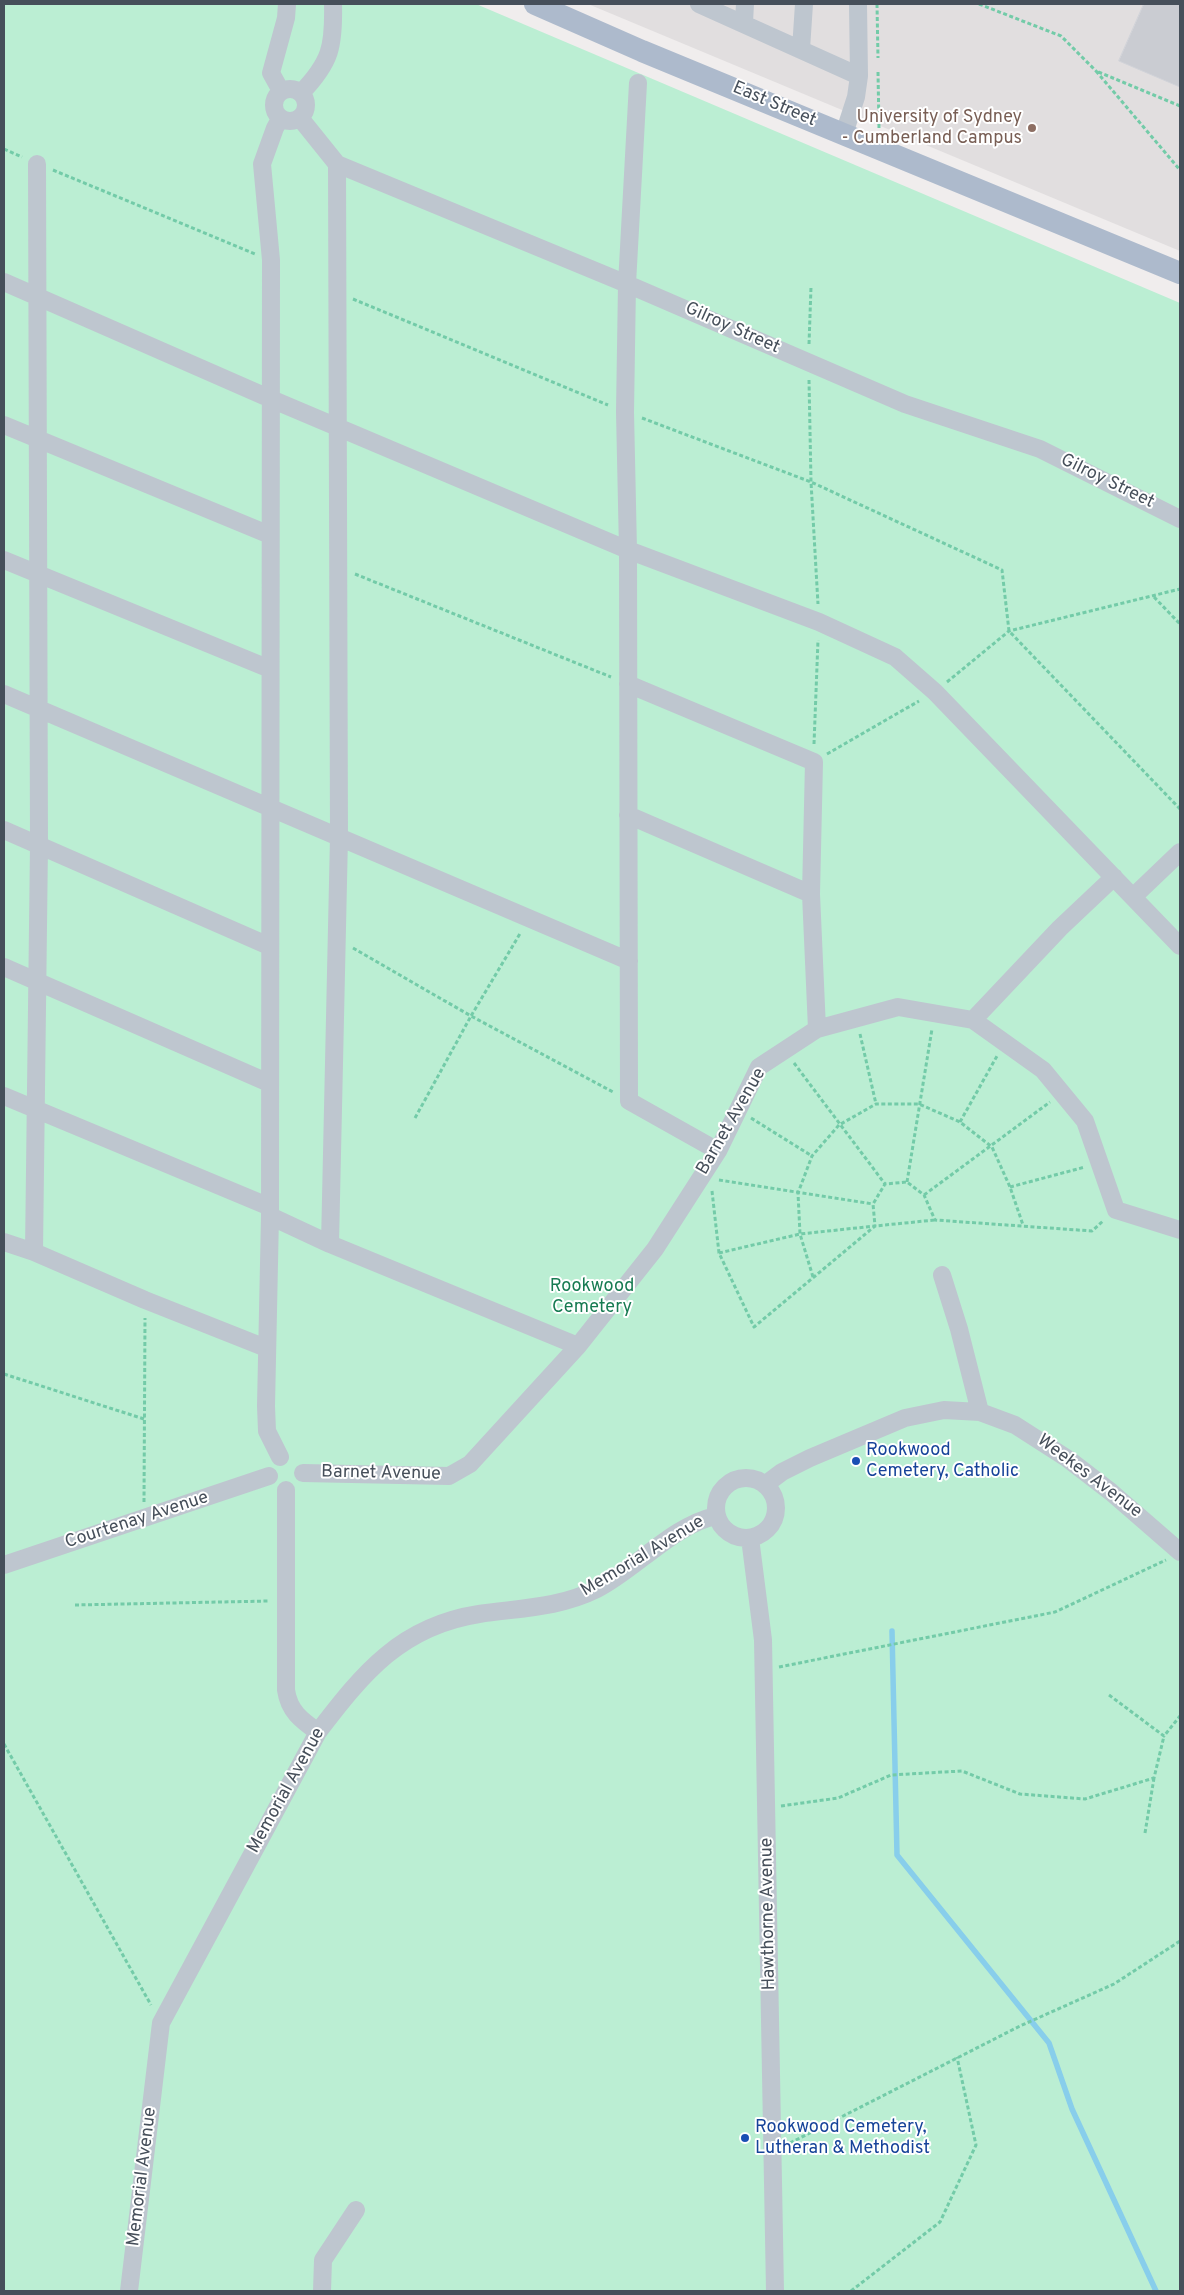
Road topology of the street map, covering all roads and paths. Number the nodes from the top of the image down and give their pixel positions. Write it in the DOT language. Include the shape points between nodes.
graph roads {
  1 [pos="286,4"];
  2 [pos="333,4"];
  3 [pos="536,4"];
  4 [pos="699,4"];
  5 [pos="745,4"];
  6 [pos="804,4"];
  7 [pos="858,4"];
  8 [pos="878,4"];
  9 [pos="980,4"];
  10 [pos="744,22"];
  11 [pos="801,49"];
  12 [pos="878,62"];
  13 [pos="878,71"];
  14 [pos="1096,71"];
  15 [pos="859,76"];
  16 [pos="638,83"];
  17 [pos="281,92"];
  18 [pos="301,93"];
  19 [pos="1180,106"];
  20 [pos="300,118"];
  21 [pos="280,119"];
  22 [pos="844,134"];
  23 [pos="4,149"];
  24 [pos="879,149"];
  25 [pos="37,164"];
  26 [pos="337,164"];
  27 [pos="1180,170"];
  28 [pos="271,260"];
  29 [pos="1180,273"];
  30 [pos="4,282"];
  31 [pos="627,284"];
  32 [pos="811,287"];
  33 [pos="336,291"];
  34 [pos="38,297"];
  35 [pos="809,363"];
  36 [pos="271,399"];
  37 [pos="625,412"];
  38 [pos="4,425"];
  39 [pos="337,427"];
  40 [pos="38,438"];
  41 [pos="811,482"];
  42 [pos="1180,519"];
  43 [pos="270,535"];
  44 [pos="628,550"];
  45 [pos="4,560"];
  46 [pos="338,567"];
  47 [pos="38,575"];
  48 [pos="1180,589"];
  49 [pos="1154,597"];
  50 [pos="819,622"];
  51 [pos="1180,624"];
  52 [pos="1010,631"];
  53 [pos="270,669"];
  54 [pos="628,684"];
  55 [pos="935,692"];
  56 [pos="4,694"];
  57 [pos="38,709"];
  58 [pos="814,762"];
  59 [pos="270,807"];
  60 [pos="1180,809"];
  61 [pos="628,814"];
  62 [pos="4,830"];
  63 [pos="339,837"];
  64 [pos="39,845"];
  65 [pos="1180,852"];
  66 [pos="1114,877"];
  67 [pos="811,894"];
  68 [pos="1132,897"];
  69 [pos="529,918"];
  70 [pos="337,939"];
  71 [pos="269,946"];
  72 [pos="1180,946"];
  73 [pos="629,961"];
  74 [pos="4,967"];
  75 [pos="37,981"];
  76 [pos="935,1014"];
  77 [pos="471,1016"];
  78 [pos="857,1018"];
  79 [pos="972,1020"];
  80 [pos="817,1029"];
  81 [pos="1004,1042"];
  82 [pos="785,1050"];
  83 [pos="269,1083"];
  84 [pos="1062,1093"];
  85 [pos="4,1096"];
  86 [pos="629,1101"];
  87 [pos="876,1104"];
  88 [pos="919,1104"];
  89 [pos="37,1110"];
  90 [pos="738,1110"];
  91 [pos="415,1118"];
  92 [pos="960,1122"];
  93 [pos="840,1125"];
  94 [pos="992,1147"];
  95 [pos="718,1151"];
  96 [pos="812,1156"];
  97 [pos="1100,1163"];
  98 [pos="907,1182"];
  99 [pos="885,1184"];
  100 [pos="1010,1187"];
  101 [pos="712,1189"];
  102 [pos="798,1193"];
  103 [pos="924,1195"];
  104 [pos="873,1204"];
  105 [pos="1116,1210"];
  106 [pos="270,1212"];
  107 [pos="935,1220"];
  108 [pos="1023,1225"];
  109 [pos="875,1226"];
  110 [pos="1180,1230"];
  111 [pos="800,1234"];
  112 [pos="4,1242"];
  113 [pos="330,1244"];
  114 [pos="34,1252"];
  115 [pos="719,1254"];
  116 [pos="942,1275"];
  117 [pos="813,1276"];
  118 [pos="146,1300"];
  119 [pos="578,1346"];
  120 [pos="266,1348"];
  121 [pos="4,1374"];
  122 [pos="980,1412"];
  123 [pos="144,1419"];
  124 [pos="280,1457"];
  125 [pos="303,1473"];
  126 [pos="270,1476"];
  127 [pos="766,1484"];
  128 [pos="286,1490"];
  129 [pos="716,1516"];
  130 [pos="144,1519"];
  131 [pos="750,1538"];
  132 [pos="1176,1555"];
  133 [pos="4,1565"];
  134 [pos="288,1601"];
  135 [pos="75,1605"];
  136 [pos="764,1670"];
  137 [pos="1109,1695"];
  138 [pos="1180,1716"];
  139 [pos="318,1732"];
  140 [pos="1164,1736"];
  141 [pos="4,1744"];
  142 [pos="1154,1778"];
  143 [pos="766,1807"];
  144 [pos="1145,1833"];
  145 [pos="1180,1941"];
  146 [pos="161,2023"];
  147 [pos="957,2057"];
  148 [pos="773,2152"];
  149 [pos="356,2210"];
  150 [pos="129,2291"];
  151 [pos="322,2291"];
  152 [pos="775,2291"];
  153 [pos="851,2291"];
  1 -- 17 [label="street" via="286,18 271,73"];
  2 -- 18 [label="street" via="328,57"];
  3 -- 22 [label="main road, East Street"];
  4 -- 10 [label="street"];
  5 -- 10 [label="street"];
  6 -- 11 [label="street"];
  7 -- 15 [label="street"];
  8 -- 12 [label="path"];
  9 -- 14 [label="path" via="1061,36"];
  10 -- 11 [label="street"];
  11 -- 15 [label="street"];
  13 -- 24 [label="path"];
  14 -- 19 [label="path"];
  14 -- 27 [label="path"];
  15 -- 22 [label="street"];
  16 -- 31 [label="street"];
  17 -- 18 [label="street" via="291,89"];
  17 -- 21 [label="street" via="273,105"];
  18 -- 20 [label="street" via="306,106"];
  20 -- 21 [label="street" via="290,122"];
  20 -- 26 [label="street, Gilroy Street"];
  21 -- 28 [label="street" via="262,164"];
  22 -- 24 [label="main road, East Street"];
  23 -- 25 [label="path"];
  24 -- 29 [label="main road, East Street"];
  25 -- 28 [label="path"];
  25 -- 34 [label="street"];
  26 -- 31 [label="street, Gilroy Street"];
  26 -- 33 [label="street"];
  28 -- 36 [label="street"];
  30 -- 34 [label="street"];
  31 -- 35 [label="street, Gilroy Street"];
  31 -- 37 [label="street"];
  32 -- 35 [label="path"];
  33 -- 37 [label="path"];
  33 -- 39 [label="street"];
  34 -- 36 [label="street"];
  34 -- 40 [label="street"];
  35 -- 41 [label="path"];
  35 -- 42 [label="street, Gilroy Street" via="905,404 1040,449"];
  36 -- 39 [label="street"];
  36 -- 43 [label="street"];
  37 -- 41 [label="path"];
  37 -- 44 [label="street"];
  38 -- 40 [label="street"];
  39 -- 44 [label="street"];
  39 -- 46 [label="street"];
  40 -- 43 [label="street"];
  40 -- 47 [label="street"];
  41 -- 50 [label="path"];
  41 -- 52 [label="path" via="1002,570"];
  43 -- 53 [label="street"];
  44 -- 50 [label="street"];
  44 -- 54 [label="street"];
  45 -- 47 [label="street"];
  46 -- 54 [label="path"];
  46 -- 63 [label="street"];
  47 -- 53 [label="street"];
  47 -- 57 [label="street"];
  48 -- 49 [label="path"];
  49 -- 51 [label="path"];
  49 -- 52 [label="path"];
  50 -- 55 [label="street" via="895,658"];
  50 -- 58 [label="path"];
  52 -- 55 [label="path"];
  52 -- 60 [label="path"];
  53 -- 59 [label="street"];
  54 -- 58 [label="street"];
  54 -- 61 [label="street"];
  55 -- 58 [label="path"];
  55 -- 66 [label="street"];
  56 -- 57 [label="street"];
  57 -- 59 [label="street"];
  57 -- 64 [label="street"];
  58 -- 67 [label="street"];
  59 -- 63 [label="street"];
  59 -- 71 [label="street"];
  61 -- 67 [label="street"];
  61 -- 73 [label="street"];
  62 -- 64 [label="street"];
  63 -- 69 [label="street"];
  63 -- 70 [label="street"];
  64 -- 71 [label="street"];
  64 -- 75 [label="street"];
  65 -- 68 [label="street"];
  66 -- 68 [label="street"];
  66 -- 79 [label="street"];
  67 -- 80 [label="street"];
  68 -- 72 [label="street"];
  69 -- 73 [label="street"];
  69 -- 77 [label="path"];
  70 -- 77 [label="path"];
  70 -- 113 [label="street"];
  71 -- 83 [label="street"];
  73 -- 86 [label="street"];
  74 -- 75 [label="street"];
  75 -- 83 [label="street"];
  75 -- 89 [label="street"];
  76 -- 78 [label="street, Barnet Avenue" via="898,1007"];
  76 -- 79 [label="street, Barnet Avenue"];
  76 -- 88 [label="path"];
  77 -- 86 [label="path"];
  77 -- 91 [label="path"];
  78 -- 80 [label="street, Barnet Avenue"];
  78 -- 87 [label="path"];
  79 -- 81 [label="street, Barnet Avenue"];
  80 -- 82 [label="street, Barnet Avenue"];
  81 -- 84 [label="street, Barnet Avenue" via="1043,1070"];
  81 -- 92 [label="path"];
  82 -- 90 [label="street, Barnet Avenue" via="760,1067"];
  82 -- 93 [label="path"];
  83 -- 106 [label="street"];
  84 -- 94 [label="path"];
  84 -- 97 [label="street, Barnet Avenue" via="1085,1121"];
  85 -- 89 [label="street"];
  86 -- 95 [label="street"];
  87 -- 88 [label="path"];
  87 -- 93 [label="path"];
  88 -- 92 [label="path"];
  88 -- 98 [label="path"];
  89 -- 106 [label="street"];
  89 -- 114 [label="street"];
  90 -- 95 [label="street, Barnet Avenue"];
  90 -- 96 [label="path"];
  92 -- 94 [label="path"];
  93 -- 96 [label="path"];
  93 -- 99 [label="path"];
  94 -- 100 [label="path"];
  94 -- 103 [label="path"];
  95 -- 102 [label="path" via="713,1180"];
  95 -- 119 [label="street, Barnet Avenue" via="655,1249"];
  96 -- 102 [label="path"];
  97 -- 100 [label="path"];
  97 -- 105 [label="street, Barnet Avenue"];
  98 -- 99 [label="path"];
  98 -- 103 [label="path"];
  99 -- 104 [label="path"];
  100 -- 108 [label="path"];
  101 -- 115 [label="path"];
  102 -- 104 [label="path"];
  102 -- 111 [label="path"];
  103 -- 107 [label="path"];
  104 -- 109 [label="path"];
  105 -- 108 [label="path" via="1092,1230"];
  105 -- 110 [label="street"];
  106 -- 113 [label="street"];
  106 -- 120 [label="street"];
  107 -- 108 [label="path"];
  107 -- 109 [label="path"];
  109 -- 111 [label="path"];
  109 -- 117 [label="path"];
  111 -- 115 [label="path"];
  111 -- 117 [label="path"];
  112 -- 114 [label="street"];
  113 -- 119 [label="street"];
  114 -- 118 [label="street"];
  115 -- 117 [label="path" via="754,1327"];
  116 -- 122 [label="street"];
  118 -- 120 [label="street"];
  118 -- 123 [label="path"];
  119 -- 125 [label="street, Barnet Avenue" via="470,1464 449,1476"];
  120 -- 124 [label="street" via="266,1426"];
  121 -- 123 [label="path"];
  122 -- 127 [label="street, Weekes Avenue" via="944,1410 905,1418 803,1462"];
  122 -- 132 [label="street, Weekes Avenue" via="1015,1425 1068,1459 1111,1492"];
  123 -- 130 [label="path"];
  124 -- 125 [label="street" via="296,1459"];
  124 -- 126 [label="street" via="272,1463"];
  125 -- 128 [label="street" via="298,1485"];
  126 -- 128 [label="street" via="274,1485"];
  126 -- 130 [label="street, Courtenay Avenue"];
  127 -- 129 [label="street" via="744,1477 730,1482 719,1493"];
  127 -- 131 [label="street" via="777,1505 774,1520 764,1532"];
  128 -- 134 [label="street"];
  129 -- 131 [label="street" via="729,1533"];
  129 -- 139 [label="street, Memorial Avenue" via="686,1529 617,1577 580,1596 539,1607 468,1616 413,1636 388,1652 358,1681"];
  130 -- 133 [label="street, Courtenay Avenue"];
  131 -- 136 [label="street, Hawthorne Avenue"];
  132 -- 136 [label="path" via="1055,1612"];
  134 -- 135 [label="path"];
  134 -- 139 [label="street" via="287,1699 300,1719"];
  136 -- 143 [label="street, Hawthorne Avenue"];
  137 -- 140 [label="path"];
  138 -- 140 [label="path"];
  139 -- 146 [label="street, Memorial Avenue"];
  140 -- 142 [label="path"];
  141 -- 146 [label="path"];
  142 -- 143 [label="path" via="1085,1799 1020,1794 962,1771 891,1775 838,1798"];
  142 -- 144 [label="path"];
  143 -- 148 [label="street, Hawthorne Avenue"];
  145 -- 147 [label="path" via="1114,1984"];
  146 -- 150 [label="street, Memorial Avenue"];
  147 -- 148 [label="path"];
  147 -- 153 [label="path" via="976,2145 940,2222"];
  148 -- 152 [label="street, Hawthorne Avenue"];
  149 -- 151 [label="street" via="323,2260"];
}
